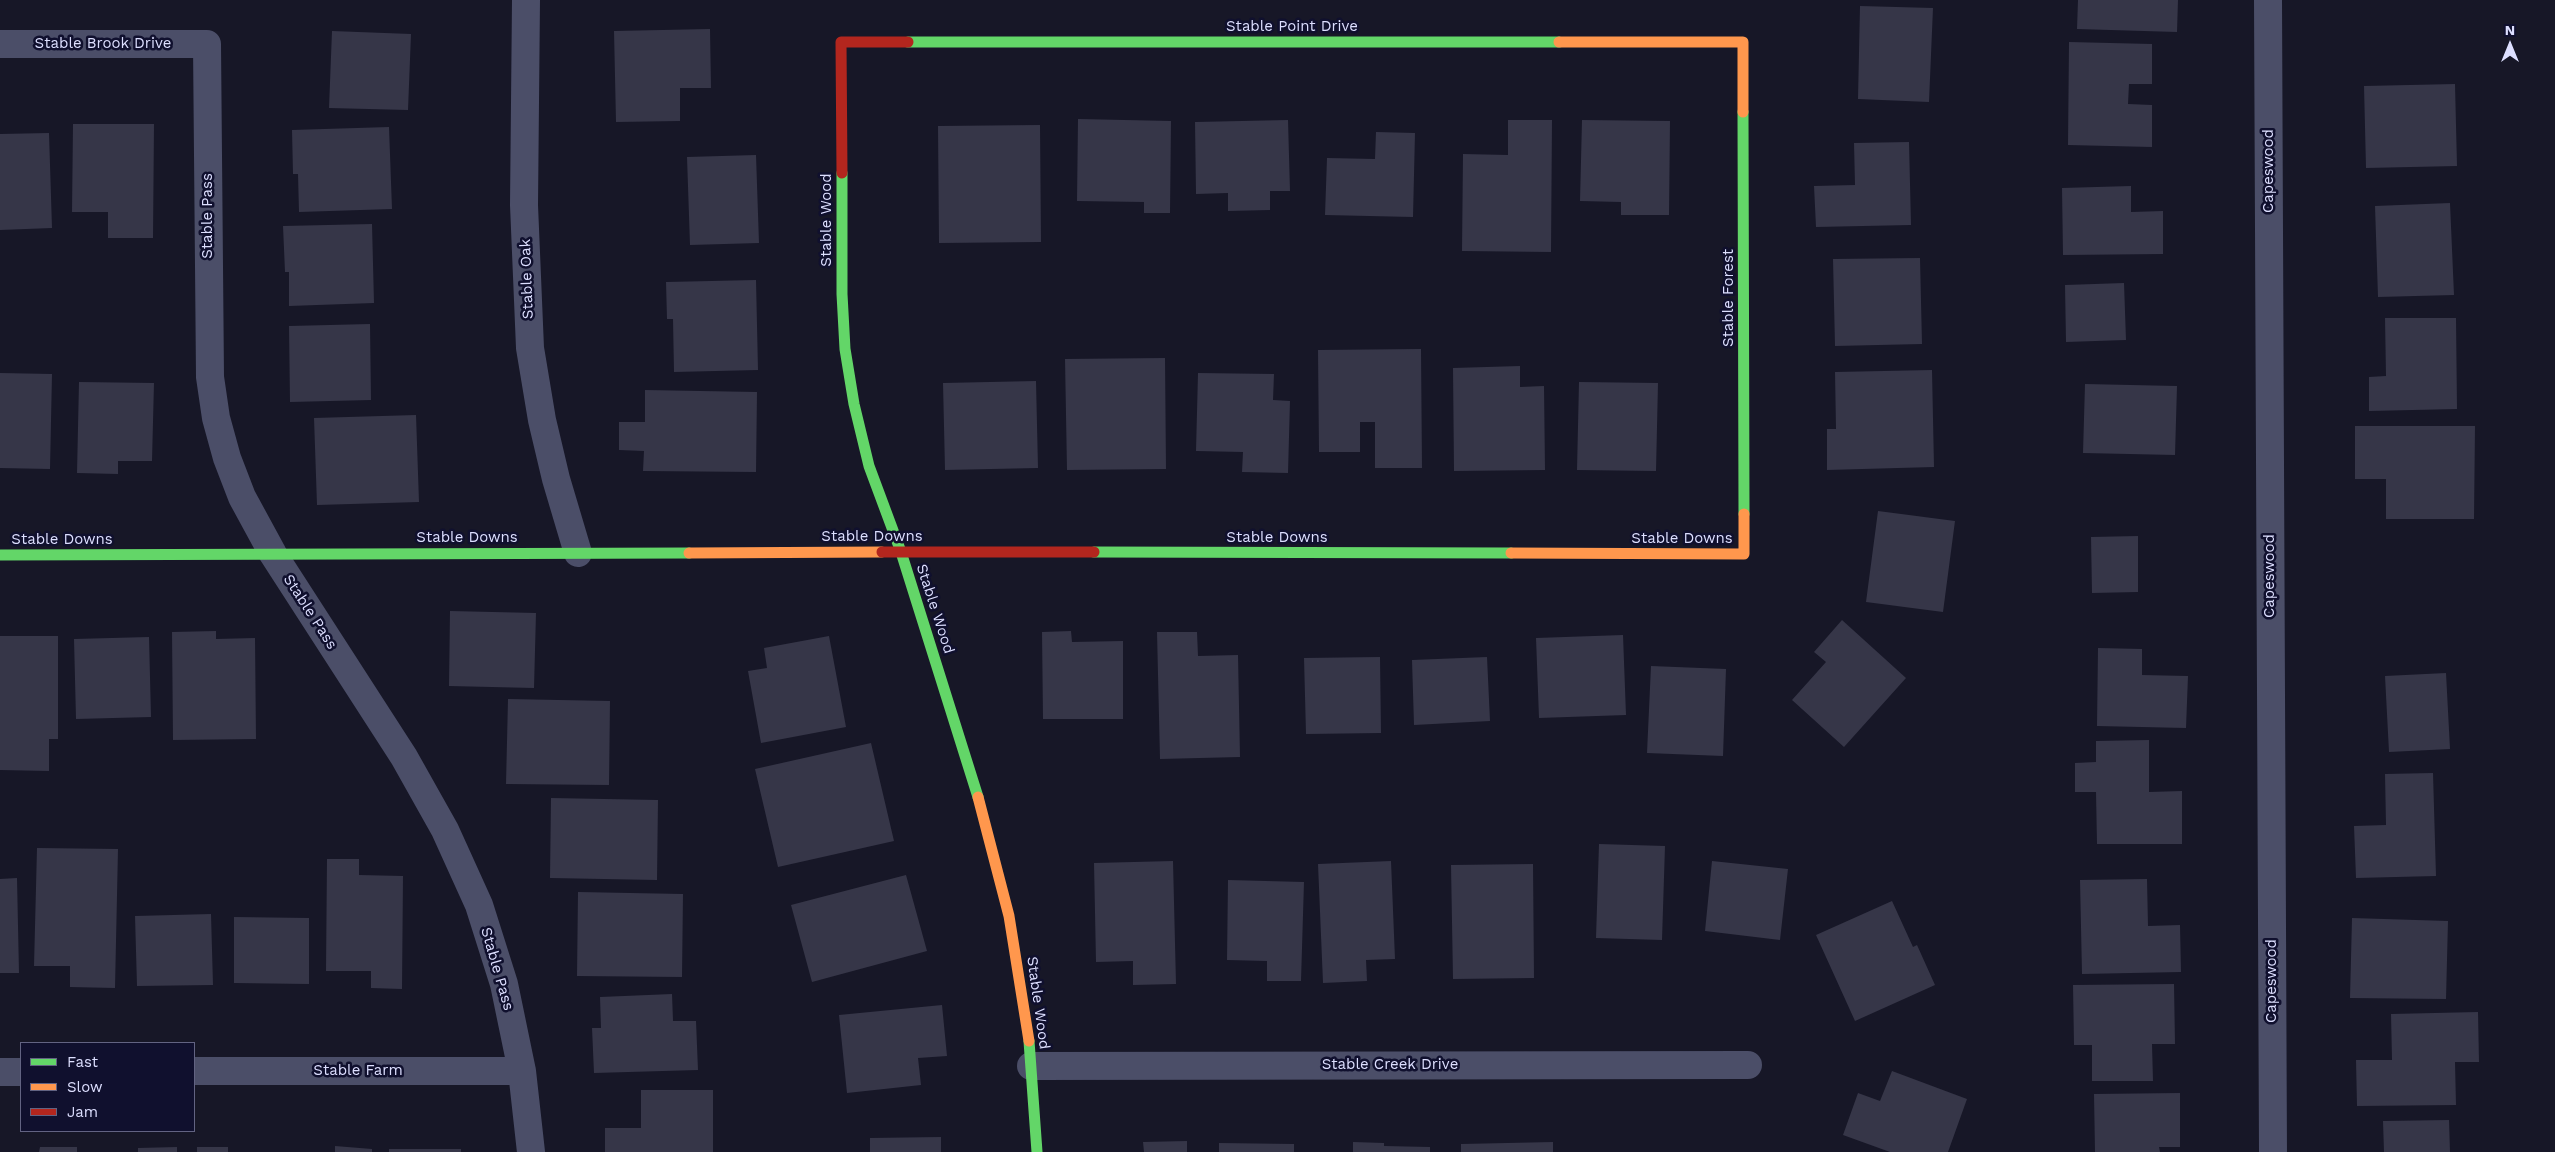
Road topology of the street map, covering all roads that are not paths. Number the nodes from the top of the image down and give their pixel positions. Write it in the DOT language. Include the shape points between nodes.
graph roads {
  1 [pos="526,0"];
  2 [pos="2268,0"];
  3 [pos="842,42"];
  4 [pos="1743,42"];
  5 [pos="0,44"];
  6 [pos="207,44"];
  7 [pos="901,552"];
  8 [pos="578,553"];
  9 [pos="273,554"];
  10 [pos="1744,554"];
  11 [pos="0,555"];
  12 [pos="1748,1065"];
  13 [pos="1031,1066"];
  14 [pos="195,1071"];
  15 [pos="522,1071"];
  16 [pos="0,1072"];
  17 [pos="20,1072"];
  18 [pos="531,1152"];
  19 [pos="1037,1152"];
  20 [pos="2273,1152"];
  1 -- 8 [label="street, Stable Oak" via="524,205 530,348 542,420"];
  2 -- 20 [label="street, Capeswood"];
  3 -- 4 [label="street, Stable Point Drive"];
  3 -- 7 [label="street, Stable Wood" via="845,349 854,404 870,466"];
  4 -- 10 [label="street, Stable Forest"];
  5 -- 6 [label="street, Stable Brook Drive"];
  6 -- 9 [label="street, Stable Pass" via="210,377 216,418 227,458 242,497"];
  7 -- 8 [label="street, Stable Downs"];
  7 -- 10 [label="street, Stable Downs"];
  7 -- 13 [label="street, Stable Wood" via="974,784 1010,916"];
  8 -- 9 [label="street, Stable Downs"];
  9 -- 11 [label="street, Stable Downs"];
  9 -- 15 [label="street, Stable Pass" via="404,757 445,830 479,905 502,975"];
  12 -- 13 [label="street, Stable Creek Drive"];
  13 -- 19 [label="street, Stable Wood"];
  14 -- 15 [label="street, Stable Farm"];
  15 -- 18 [label="street, Stable Pass"];
  16 -- 17 [label="street"];
}
